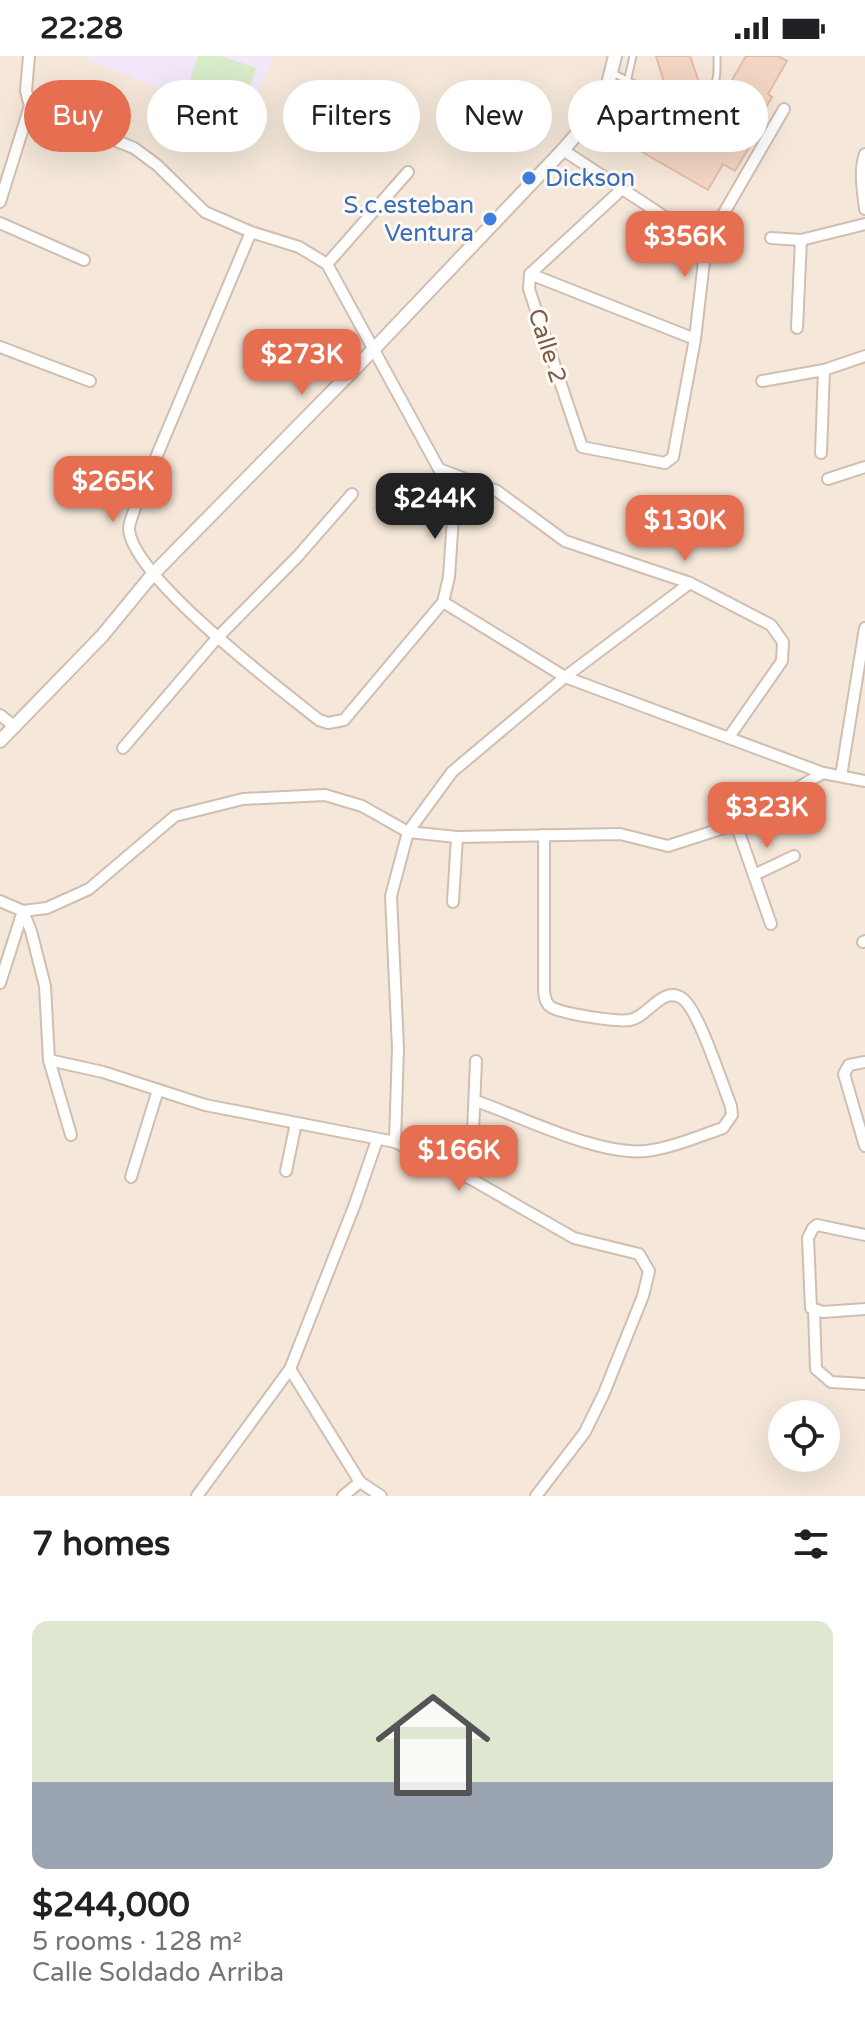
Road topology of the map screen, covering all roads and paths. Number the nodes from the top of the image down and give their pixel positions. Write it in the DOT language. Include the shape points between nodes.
graph roads {
  1 [pos="29,56"];
  2 [pos="615,56"];
  3 [pos="633,56"];
  4 [pos="717,56"];
  5 [pos="612,72"];
  6 [pos="628,79"];
  7 [pos="27,80"];
  8 [pos="716,80"];
  9 [pos="784,109"];
  10 [pos="24,125"];
  11 [pos="131,147"];
  12 [pos="563,150"];
  13 [pos="865,154"];
  14 [pos="408,172"];
  15 [pos="622,189"];
  16 [pos="0,202"];
  17 [pos="865,209"];
  18 [pos="0,223"];
  19 [pos="865,224"];
  20 [pos="251,232"];
  21 [pos="771,238"];
  22 [pos="801,240"];
  23 [pos="706,244"];
  24 [pos="84,260"];
  25 [pos="327,264"];
  26 [pos="530,274"];
  27 [pos="797,328"];
  28 [pos="695,339"];
  29 [pos="0,347"];
  30 [pos="373,350"];
  31 [pos="865,356"];
  32 [pos="824,370"];
  33 [pos="90,381"];
  34 [pos="762,381"];
  35 [pos="821,453"];
  36 [pos="865,467"];
  37 [pos="439,469"];
  38 [pos="828,479"];
  39 [pos="352,494"];
  40 [pos="153,574"];
  41 [pos="690,583"];
  42 [pos="443,602"];
  43 [pos="865,628"];
  44 [pos="217,638"];
  45 [pos="864,640"];
  46 [pos="565,677"];
  47 [pos="0,715"];
  48 [pos="14,726"];
  49 [pos="729,737"];
  50 [pos="0,741"];
  51 [pos="123,748"];
  52 [pos="823,773"];
  53 [pos="841,776"];
  54 [pos="865,781"];
  55 [pos="736,824"];
  56 [pos="408,832"];
  57 [pos="544,835"];
  58 [pos="457,837"];
  59 [pos="794,856"];
  60 [pos="754,875"];
  61 [pos="0,901"];
  62 [pos="453,902"];
  63 [pos="23,911"];
  64 [pos="771,924"];
  65 [pos="0,983"];
  66 [pos="49,1060"];
  67 [pos="476,1061"];
  68 [pos="865,1062"];
  69 [pos="158,1090"];
  70 [pos="476,1101"];
  71 [pos="296,1123"];
  72 [pos="71,1135"];
  73 [pos="377,1140"];
  74 [pos="395,1142"];
  75 [pos="865,1146"];
  76 [pos="286,1171"];
  77 [pos="131,1177"];
  78 [pos="471,1179"];
  79 [pos="865,1235"];
  80 [pos="865,1309"];
  81 [pos="814,1310"];
  82 [pos="290,1369"];
  83 [pos="865,1384"];
  84 [pos="360,1482"];
  85 [pos="197,1496"];
  86 [pos="343,1496"];
  87 [pos="381,1496"];
  88 [pos="536,1496"];
  1 -- 7 [label="street"];
  2 -- 5 [label="street"];
  3 -- 6 [label="lane"];
  4 -- 8 [label="lane"];
  5 -- 6 [label="lane"];
  5 -- 12 [label="street" via="603,104"];
  9 -- 23 [label="street"];
  10 -- 16 [label="street"];
  11 -- 20 [label="street" via="205,212"];
  12 -- 15 [label="street"];
  12 -- 30 [label="street"];
  13 -- 17 [label="street"];
  14 -- 25 [label="street"];
  15 -- 23 [label="street"];
  15 -- 26 [label="street, Calle 2"];
  18 -- 24 [label="street"];
  19 -- 22 [label="street"];
  20 -- 25 [label="street" via="299,247"];
  20 -- 40 [label="street" via="129,528"];
  21 -- 22 [label="street"];
  22 -- 27 [label="street"];
  23 -- 28 [label="street"];
  25 -- 30 [label="street"];
  26 -- 28 [label="street"];
  26 -- 28 [label="street, Calle 2" via="529,289 586,450 665,463 673,457"];
  29 -- 33 [label="street"];
  30 -- 37 [label="street"];
  30 -- 40 [label="street"];
  31 -- 32 [label="street"];
  32 -- 34 [label="street"];
  32 -- 35 [label="street"];
  36 -- 38 [label="street"];
  37 -- 41 [label="street" via="497,491 565,541"];
  37 -- 42 [label="street" via="454,502"];
  39 -- 44 [label="street"];
  40 -- 44 [label="street"];
  40 -- 48 [label="street" via="102,636"];
  41 -- 46 [label="street"];
  41 -- 49 [label="street" via="771,625 783,642 782,661"];
  42 -- 44 [label="street" via="344,720 335,723 319,720"];
  42 -- 46 [label="street"];
  43 -- 45 [label="street"];
  44 -- 51 [label="street"];
  45 -- 53 [label="street"];
  46 -- 49 [label="street"];
  46 -- 56 [label="street" via="452,772"];
  47 -- 48 [label="street"];
  48 -- 50 [label="street"];
  49 -- 52 [label="street"];
  52 -- 53 [label="street"];
  52 -- 55 [label="street"];
  53 -- 54 [label="street"];
  55 -- 57 [label="street" via="668,846 620,834"];
  55 -- 60 [label="street"];
  56 -- 58 [label="street"];
  56 -- 63 [label="street" via="362,806 325,795 243,799 175,816 89,889 47,908"];
  56 -- 74 [label="street" via="391,896 398,1048"];
  57 -- 58 [label="street"];
  57 -- 70 [label="street" via="546,1002 553,1008 630,1020 670,995 682,998 693,1011 732,1115 723,1128 649,1151 632,1151 604,1148"];
  58 -- 62 [label="street"];
  59 -- 60 [label="street"];
  60 -- 64 [label="street"];
  61 -- 63 [label="street"];
  63 -- 65 [label="street"];
  63 -- 66 [label="street" via="45,986"];
  66 -- 69 [label="street"];
  66 -- 72 [label="street"];
  67 -- 70 [label="street"];
  68 -- 75 [label="street" via="854,1063 845,1079"];
  69 -- 71 [label="street"];
  69 -- 77 [label="street"];
  70 -- 78 [label="street"];
  71 -- 73 [label="street"];
  71 -- 76 [label="street"];
  73 -- 74 [label="street"];
  73 -- 82 [label="street"];
  74 -- 78 [label="street"];
  78 -- 88 [label="street" via="574,1238 639,1254 649,1271 585,1432"];
  79 -- 81 [label="street" via="823,1225 813,1228 808,1238 809,1305"];
  80 -- 81 [label="street"];
  81 -- 83 [label="street" via="816,1369 831,1382"];
  82 -- 84 [label="street"];
  82 -- 85 [label="street"];
  84 -- 86 [label="street"];
  84 -- 87 [label="street"];
}
